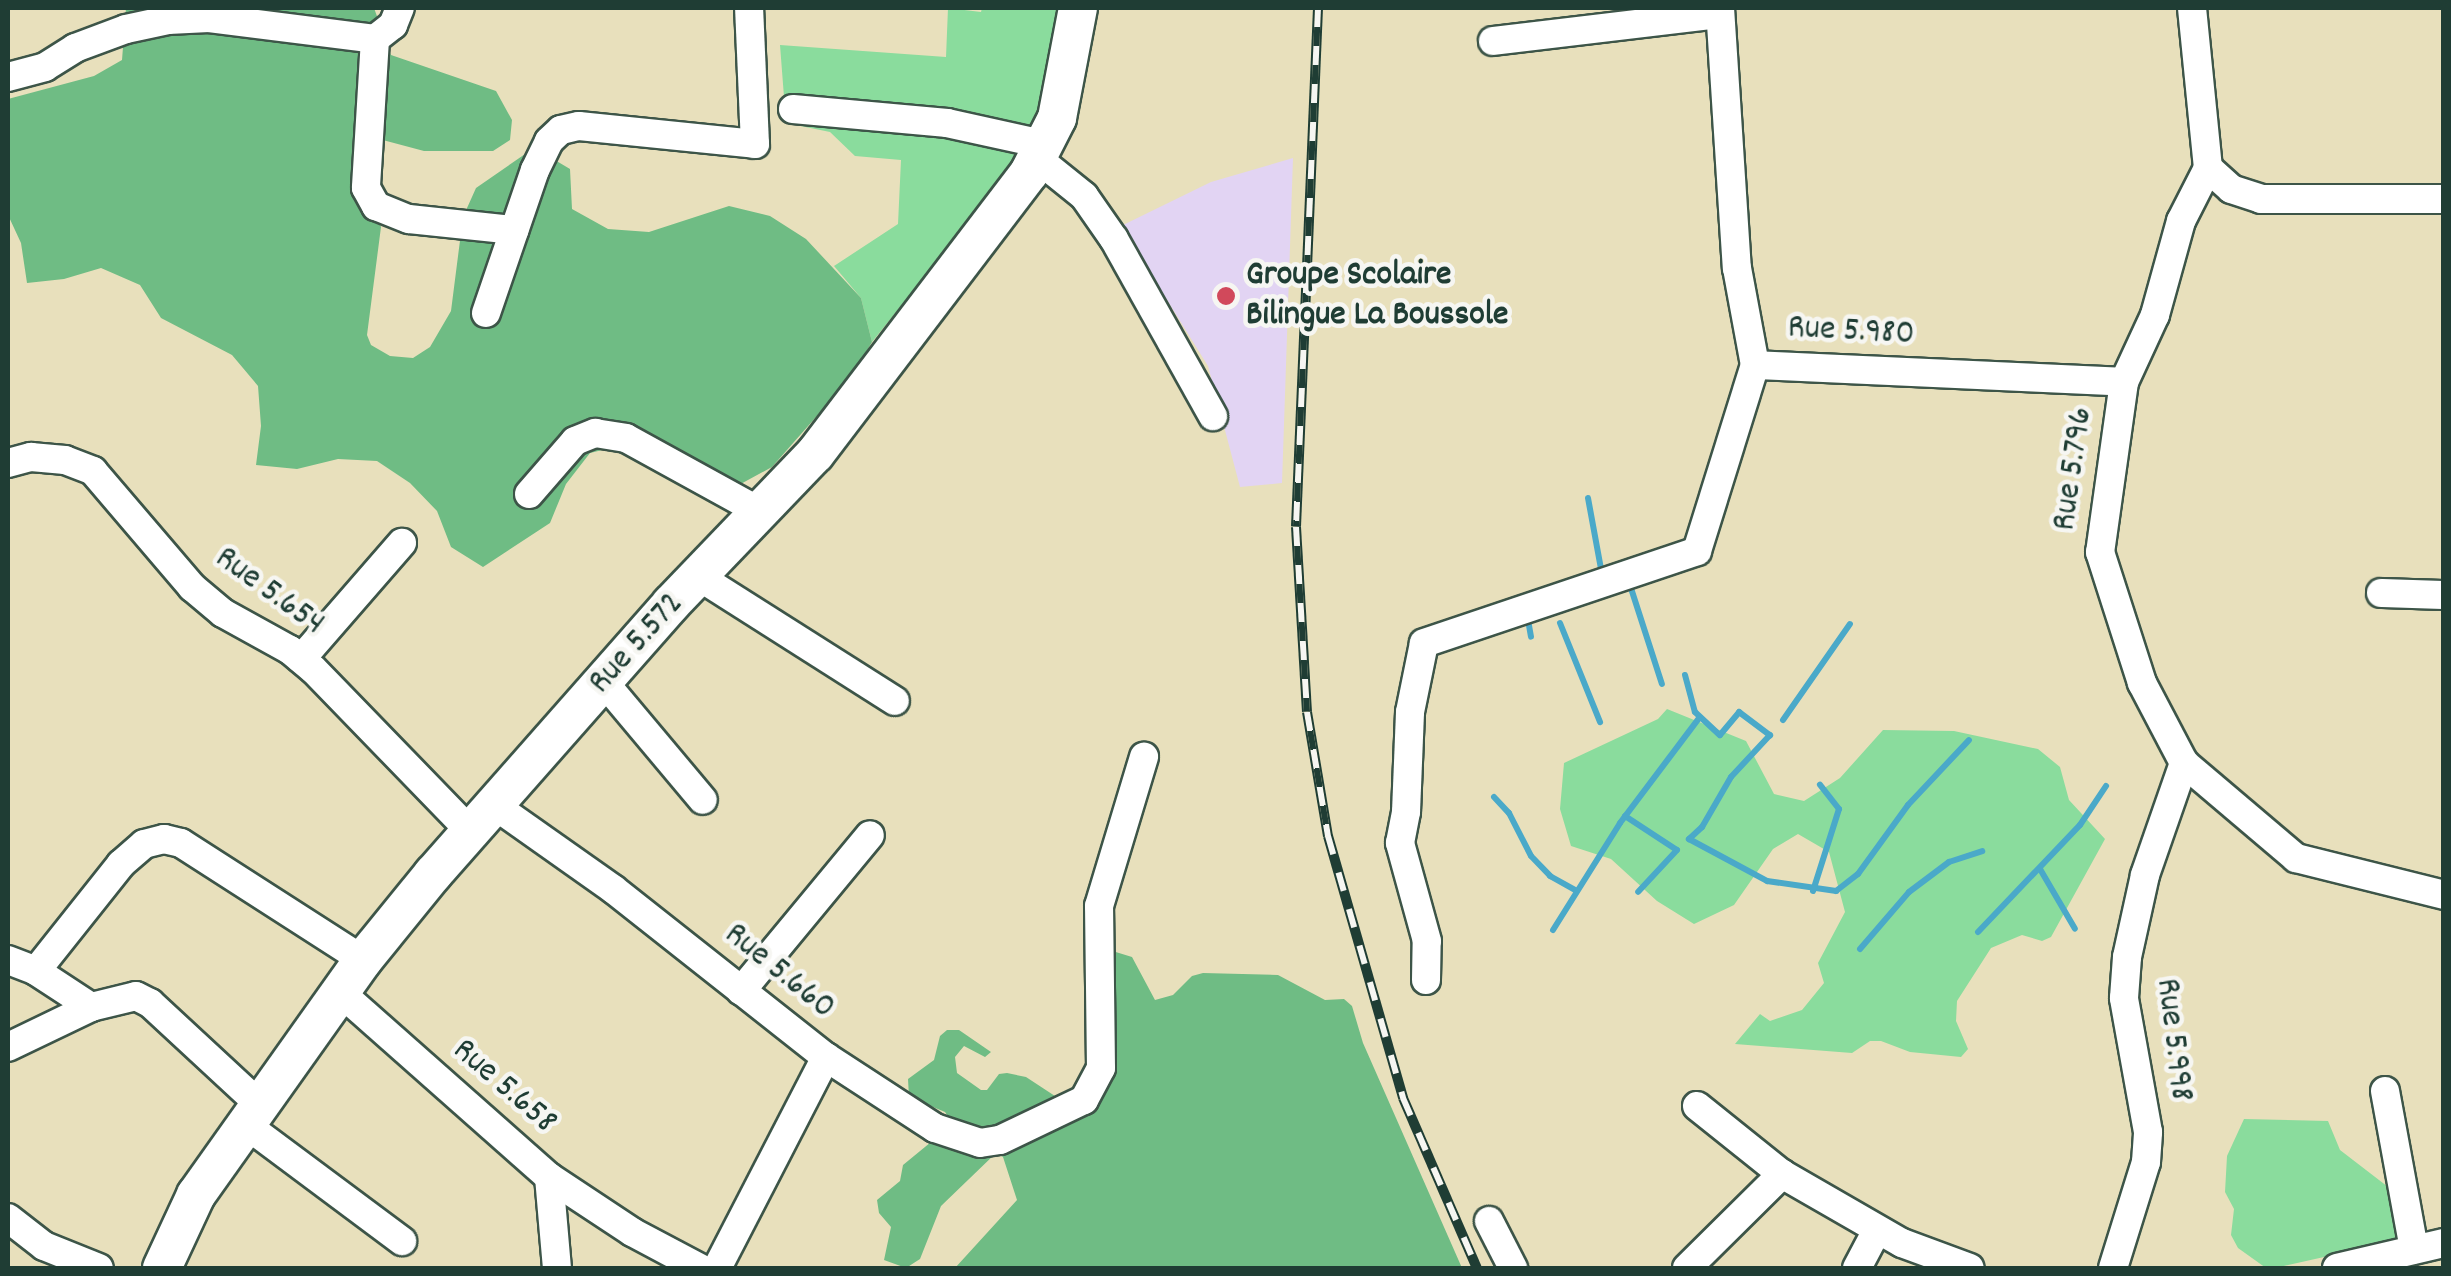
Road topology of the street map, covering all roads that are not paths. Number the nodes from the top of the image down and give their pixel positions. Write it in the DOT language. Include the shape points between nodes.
graph roads {
  1 [pos="400,8"];
  2 [pos="750,8"];
  3 [pos="1078,8"];
  4 [pos="2192,8"];
  5 [pos="1720,11"];
  6 [pos="375,39"];
  7 [pos="1493,41"];
  8 [pos="8,77"];
  9 [pos="792,109"];
  10 [pos="1043,152"];
  11 [pos="2208,168"];
  12 [pos="2444,199"];
  13 [pos="514,230"];
  14 [pos="486,313"];
  15 [pos="1755,365"];
  16 [pos="2124,382"];
  17 [pos="1213,416"];
  18 [pos="8,463"];
  19 [pos="529,494"];
  20 [pos="759,511"];
  21 [pos="402,543"];
  22 [pos="698,576"];
  23 [pos="2381,593"];
  24 [pos="2444,595"];
  25 [pos="301,659"];
  26 [pos="603,681"];
  27 [pos="896,701"];
  28 [pos="1144,757"];
  29 [pos="2184,763"];
  30 [pos="703,800"];
  31 [pos="482,819"];
  32 [pos="870,835"];
  33 [pos="2444,895"];
  34 [pos="8,960"];
  35 [pos="363,960"];
  36 [pos="36,972"];
  37 [pos="1426,980"];
  38 [pos="741,991"];
  39 [pos="340,992"];
  40 [pos="91,1007"];
  41 [pos="8,1048"];
  42 [pos="826,1057"];
  43 [pos="2384,1091"];
  44 [pos="1697,1106"];
  45 [pos="252,1114"];
  46 [pos="1782,1174"];
  47 [pos="549,1177"];
  48 [pos="8,1221"];
  49 [pos="1489,1221"];
  50 [pos="1877,1230"];
  51 [pos="402,1241"];
  52 [pos="2444,1243"];
  53 [pos="2414,1249"];
  54 [pos="99,1268"];
  55 [pos="162,1268"];
  56 [pos="557,1268"];
  57 [pos="700,1268"];
  58 [pos="717,1268"];
  59 [pos="1513,1268"];
  60 [pos="1687,1268"];
  61 [pos="1857,1268"];
  62 [pos="1970,1268"];
  63 [pos="2113,1268"];
  64 [pos="2336,1268"];
  1 -- 6 [label="street" via="393,25"];
  2 -- 13 [label="street" via="755,144 578,126 561,130 549,141"];
  3 -- 10 [label="street, Rue 5.572" via="1065,86"];
  4 -- 11 [label="street"];
  5 -- 7 [label="street"];
  5 -- 15 [label="street, Rue 5.980" via="1737,268"];
  6 -- 8 [label="street" via="209,18 126,29 75,48 45,68"];
  6 -- 13 [label="street" via="366,188 376,206 409,219"];
  9 -- 10 [label="street" via="948,123"];
  10 -- 17 [label="street" via="1094,210"];
  10 -- 20 [label="street, Rue 5.572" via="815,454"];
  11 -- 12 [label="street" via="2231,189 2262,199"];
  11 -- 16 [label="street, Rue 5.796"];
  13 -- 14 [label="street"];
  15 -- 16 [label="street, Rue 5.980"];
  15 -- 37 [label="street" via="1697,552 1424,643 1410,712 1400,843 1427,941"];
  16 -- 29 [label="street, Rue 5.796" via="2100,552 2142,683"];
  18 -- 25 [label="street, Rue 5.654" via="65,460 93,471 192,587"];
  19 -- 20 [label="street" via="576,441 595,433 626,438"];
  20 -- 22 [label="street, Rue 5.572"];
  21 -- 25 [label="street"];
  22 -- 26 [label="street, Rue 5.572"];
  22 -- 27 [label="street"];
  23 -- 24 [label="street"];
  25 -- 31 [label="street, Rue 5.654"];
  26 -- 30 [label="street"];
  26 -- 31 [label="street, Rue 5.572"];
  28 -- 42 [label="street" via="1099,906 1101,1068 1084,1100 980,1144 935,1128"];
  29 -- 33 [label="street, Rue 5.796" via="2296,858"];
  29 -- 63 [label="street, Rue 5.998" via="2144,875 2127,957 2124,998 2148,1132 2146,1162"];
  31 -- 35 [label="street, Rue 5.572"];
  31 -- 38 [label="street, Rue 5.660" via="613,889"];
  32 -- 38 [label="street"];
  34 -- 36 [label="street"];
  35 -- 36 [label="street" via="181,843 164,839 144,844 121,864"];
  35 -- 39 [label="street, Rue 5.572"];
  36 -- 40 [label="street"];
  38 -- 42 [label="street, Rue 5.660"];
  39 -- 45 [label="street, Rue 5.572"];
  39 -- 47 [label="street, Rue 5.658"];
  40 -- 41 [label="street"];
  40 -- 45 [label="street" via="124,996 150,1002"];
  42 -- 58 [label="street, Rue 5.660"];
  43 -- 53 [label="street"];
  44 -- 46 [label="street"];
  45 -- 51 [label="street"];
  45 -- 55 [label="street, Rue 5.572" via="182,1217"];
  46 -- 50 [label="street"];
  46 -- 60 [label="street"];
  47 -- 56 [label="street, Rue 5.658"];
  47 -- 57 [label="street"];
  48 -- 54 [label="street" via="44,1246"];
  49 -- 59 [label="street"];
  50 -- 61 [label="street"];
  50 -- 62 [label="street"];
  52 -- 53 [label="street"];
  53 -- 64 [label="street"];
}
